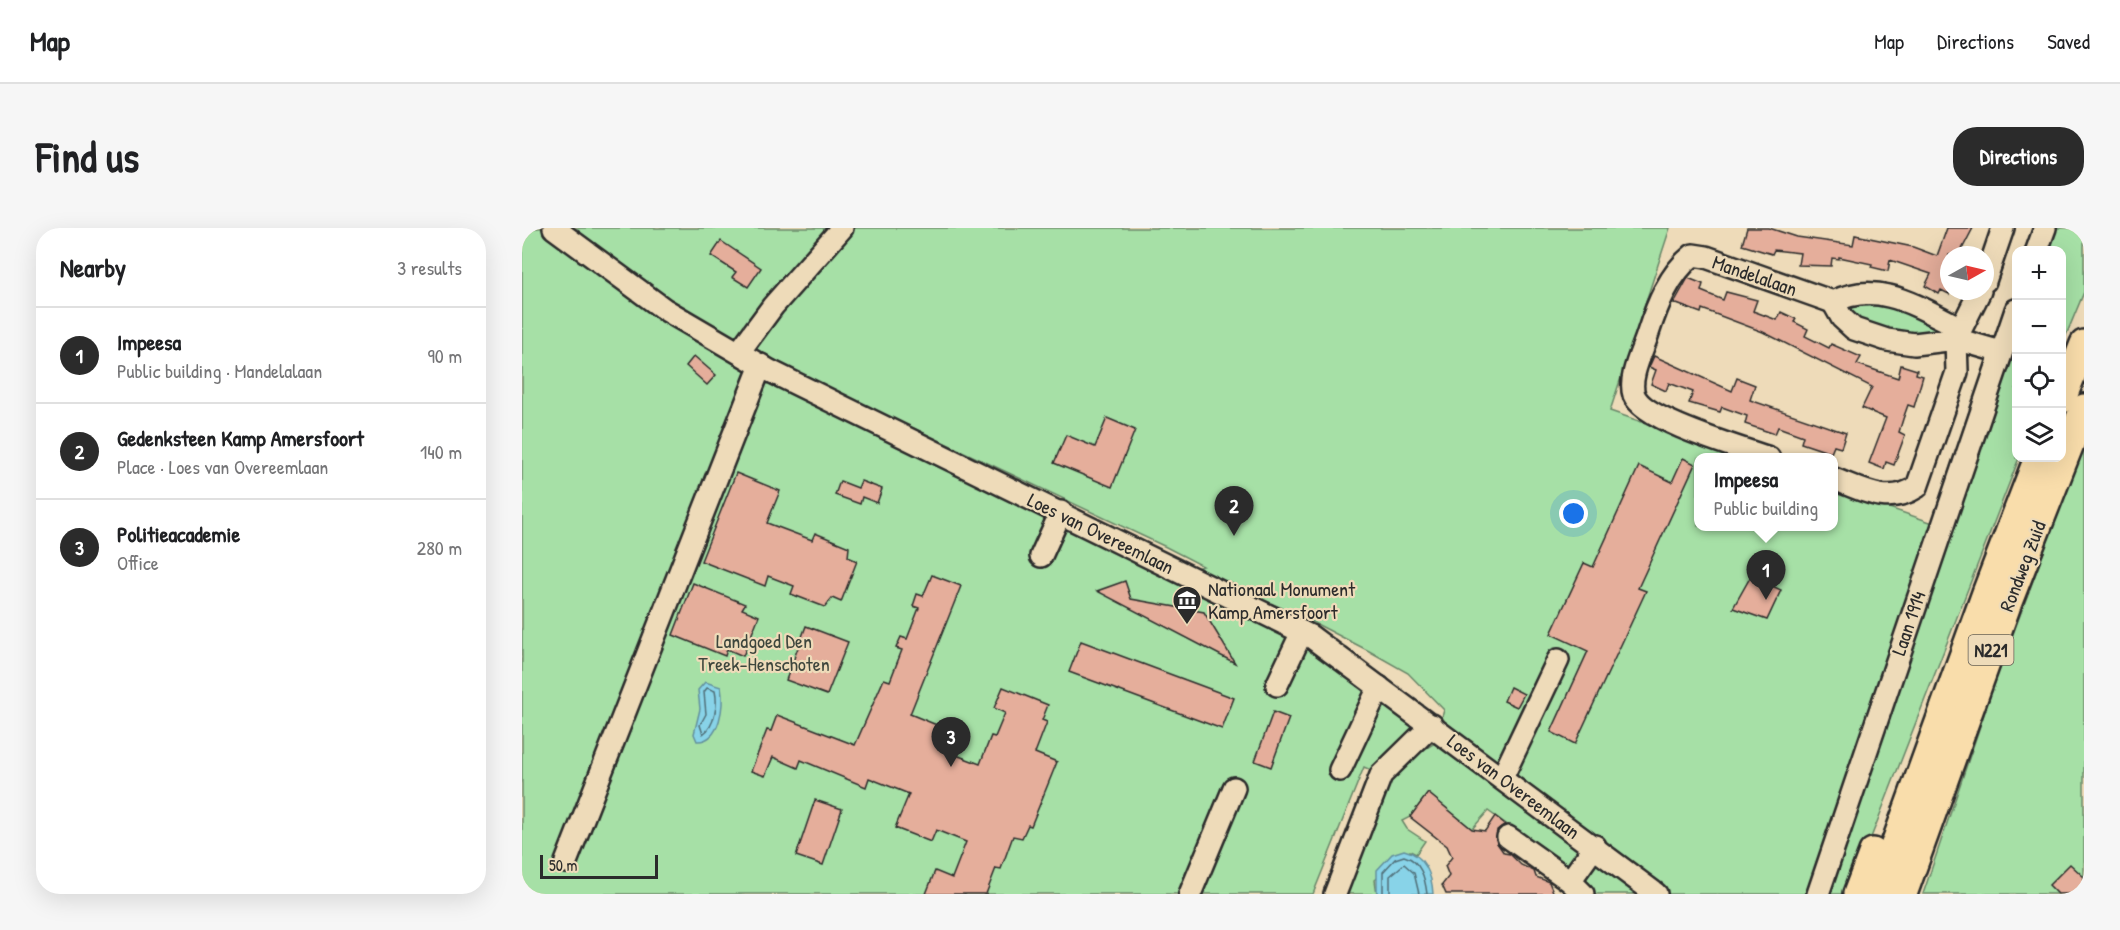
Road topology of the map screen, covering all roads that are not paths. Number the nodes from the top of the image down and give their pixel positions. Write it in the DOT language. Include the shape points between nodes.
graph roads {
  1 [pos="554,228"];
  2 [pos="842,228"];
  3 [pos="2003,228"];
  4 [pos="2045,228"];
  5 [pos="2038,246"];
  6 [pos="1994,254"];
  7 [pos="1976,300"];
  8 [pos="1833,302"];
  9 [pos="2012,321"];
  10 [pos="1956,339"];
  11 [pos="2084,344"];
  12 [pos="739,352"];
  13 [pos="2001,352"];
  14 [pos="761,365"];
  15 [pos="2066,387"];
  16 [pos="2084,408"];
  17 [pos="1756,453"];
  18 [pos="2036,462"];
  19 [pos="1838,482"];
  20 [pos="1002,484"];
  21 [pos="977,492"];
  22 [pos="1061,512"];
  23 [pos="1041,556"];
  24 [pos="1302,632"];
  25 [pos="1558,660"];
  26 [pos="1277,685"];
  27 [pos="1379,687"];
  28 [pos="1432,725"];
  29 [pos="1937,725"];
  30 [pos="1340,770"];
  31 [pos="1502,778"];
  32 [pos="1234,788"];
  33 [pos="1508,837"];
  34 [pos="1595,846"];
  35 [pos="566,862"];
  36 [pos="1576,887"];
  37 [pos="1190,894"];
  38 [pos="1335,894"];
  39 [pos="1656,894"];
  40 [pos="1818,894"];
  41 [pos="1857,894"];
  42 [pos="1877,894"];
  43 [pos="1903,894"];
  1 -- 12 [label="street, Loes van Overeemlaan" via="664,309"];
  2 -- 12 [label="street" via="773,306"];
  3 -- 6 [label="street"];
  4 -- 5 [label="street"];
  7 -- 10 [label="street"];
  8 -- 10 [label="street" via="1854,329 1887,340 1914,344"];
  8 -- 10 [label="street" via="1852,293 1888,296 1951,323"];
  8 -- 17 [label="street, Mandelalaan" via="1693,255 1681,265 1657,306 1633,379 1635,395 1643,406 1662,418"];
  9 -- 13 [label="street, Laan 1914"];
  10 -- 13 [label="street"];
  10 -- 19 [label="street" via="1958,372 1917,487 1904,496 1887,498"];
  11 -- 15 [label="main road"];
  12 -- 14 [label="street, Loes van Overeemlaan"];
  13 -- 40 [label="street, Laan 1914"];
  14 -- 20 [label="street, Loes van Overeemlaan"];
  14 -- 35 [label="street"];
  16 -- 43 [label="main road, Rondweg Zuid / N221" via="2008,602"];
  18 -- 29 [label="main road, Rondweg Zuid / N221"];
  20 -- 21 [label="street"];
  20 -- 22 [label="street, Loes van Overeemlaan"];
  22 -- 23 [label="street"];
  22 -- 24 [label="street, Loes van Overeemlaan"];
  24 -- 26 [label="street"];
  24 -- 27 [label="street, Loes van Overeemlaan"];
  25 -- 31 [label="street"];
  27 -- 28 [label="street, Loes van Overeemlaan"];
  27 -- 30 [label="street"];
  28 -- 31 [label="street, Loes van Overeemlaan"];
  28 -- 38 [label="street" via="1381,775"];
  29 -- 41 [label="main road, N221" via="1896,792"];
  29 -- 42 [label="main road, Rondweg Zuid / N221"];
  31 -- 34 [label="street, Loes van Overeemlaan"];
  32 -- 37 [label="street"];
  33 -- 36 [label="street"];
  34 -- 36 [label="street"];
  34 -- 39 [label="street, Loes van Overeemlaan"];
}
